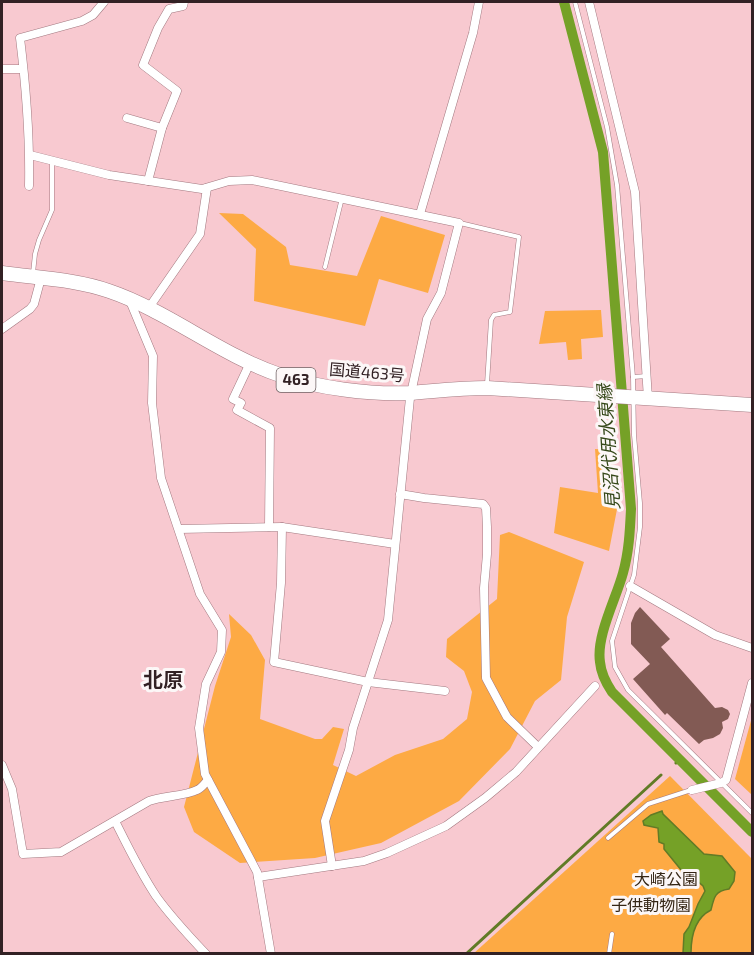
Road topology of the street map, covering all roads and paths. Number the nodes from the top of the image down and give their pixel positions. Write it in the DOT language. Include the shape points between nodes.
graph roads {
  1 [pos="104,2"];
  2 [pos="184,2"];
  3 [pos="479,2"];
  4 [pos="575,2"];
  5 [pos="589,2"];
  6 [pos="2,69"];
  7 [pos="24,69"];
  8 [pos="127,118"];
  9 [pos="162,128"];
  10 [pos="30,155"];
  11 [pos="52,160"];
  12 [pos="148,181"];
  13 [pos="29,186"];
  14 [pos="207,188"];
  15 [pos="342,198"];
  16 [pos="420,214"];
  17 [pos="459,223"];
  18 [pos="325,267"];
  19 [pos="2,273"];
  20 [pos="37,278"];
  21 [pos="129,300"];
  22 [pos="148,309"];
  23 [pos="2,329"];
  24 [pos="250,363"];
  25 [pos="647,376"];
  26 [pos="633,377"];
  27 [pos="487,388"];
  28 [pos="411,393"];
  29 [pos="632,397"];
  30 [pos="648,399"];
  31 [pos="753,405"];
  32 [pos="400,494"];
  33 [pos="282,527"];
  34 [pos="269,528"];
  35 [pos="178,529"];
  36 [pos="395,544"];
  37 [pos="630,586"];
  38 [pos="753,648"];
  39 [pos="368,682"];
  40 [pos="753,683"];
  41 [pos="595,686"];
  42 [pos="445,692"];
  43 [pos="538,747"];
  44 [pos="2,765"];
  45 [pos="208,780"];
  46 [pos="721,783"];
  47 [pos="692,790"];
  48 [pos="753,813"];
  49 [pos="115,821"];
  50 [pos="608,838"];
  51 [pos="332,866"];
  52 [pos="258,877"];
  53 [pos="612,934"];
  54 [pos="206,954"];
  55 [pos="271,954"];
  56 [pos="609,954"];
  1 -- 7 [label="street" via="82,21 20,38"];
  2 -- 9 [label="street" via="183,6 169,9 143,65 177,91"];
  3 -- 16 [label="street"];
  4 -- 26 [label="lane" via="607,127 617,185"];
  5 -- 25 [label="street" via="635,192"];
  6 -- 7 [label="street"];
  7 -- 10 [label="street"];
  8 -- 9 [label="street"];
  9 -- 12 [label="street"];
  10 -- 11 [label="street"];
  10 -- 13 [label="street"];
  11 -- 12 [label="street"];
  11 -- 20 [label="lane" via="52,210 35,254"];
  12 -- 14 [label="street"];
  14 -- 15 [label="street" via="252,180"];
  14 -- 22 [label="street" via="200,234"];
  15 -- 16 [label="street"];
  15 -- 18 [label="lane"];
  16 -- 17 [label="street"];
  17 -- 27 [label="lane" via="519,237 510,312 494,315 491,320"];
  17 -- 28 [label="street" via="441,293 427,319"];
  19 -- 20 [label="highway, 国道463号 / 463"];
  20 -- 21 [label="highway, 国道463号 / 463" via="99,288"];
  20 -- 23 [label="street" via="34,304"];
  21 -- 22 [label="highway, 国道463号 / 463"];
  21 -- 35 [label="street" via="153,356 152,403 162,478"];
  22 -- 24 [label="highway, 国道463号 / 463"];
  24 -- 28 [label="highway, 国道463号 / 463" via="291,378 346,390"];
  24 -- 34 [label="street" via="233,399 241,403 237,410 270,428"];
  25 -- 26 [label="lane"];
  25 -- 30 [label="street"];
  26 -- 29 [label="lane"];
  27 -- 28 [label="highway, 国道463号 / 463"];
  27 -- 29 [label="highway, 国道463号 / 463"];
  28 -- 32 [label="street"];
  29 -- 30 [label="highway, 国道463号 / 463"];
  29 -- 37 [label="lane" via="640,527"];
  30 -- 31 [label="highway, 国道463号 / 463"];
  32 -- 36 [label="street"];
  32 -- 43 [label="street" via="483,504 486,508 486,678 507,717"];
  33 -- 34 [label="street"];
  33 -- 36 [label="street"];
  33 -- 39 [label="street" via="274,662"];
  34 -- 35 [label="street"];
  35 -- 45 [label="street" via="201,594 222,630 221,652 206,684 199,728"];
  36 -- 39 [label="street" via="388,620"];
  37 -- 38 [label="street" via="715,635"];
  37 -- 46 [label="lane" via="612,641 615,667 628,690"];
  39 -- 42 [label="street"];
  39 -- 51 [label="street" via="325,821"];
  40 -- 46 [label="street" via="726,780"];
  41 -- 43 [label="street"];
  43 -- 51 [label="street" via="516,772 446,826 376,857"];
  44 -- 49 [label="street" via="12,789 23,854 62,852"];
  45 -- 49 [label="street" via="200,789 149,801"];
  45 -- 52 [label="street"];
  46 -- 47 [label="street"];
  46 -- 48 [label="lane"];
  47 -- 50 [label="lane" via="648,804"];
  49 -- 54 [label="street" via="157,896"];
  51 -- 52 [label="street"];
  52 -- 55 [label="street"];
  53 -- 56 [label="lane"];
}
